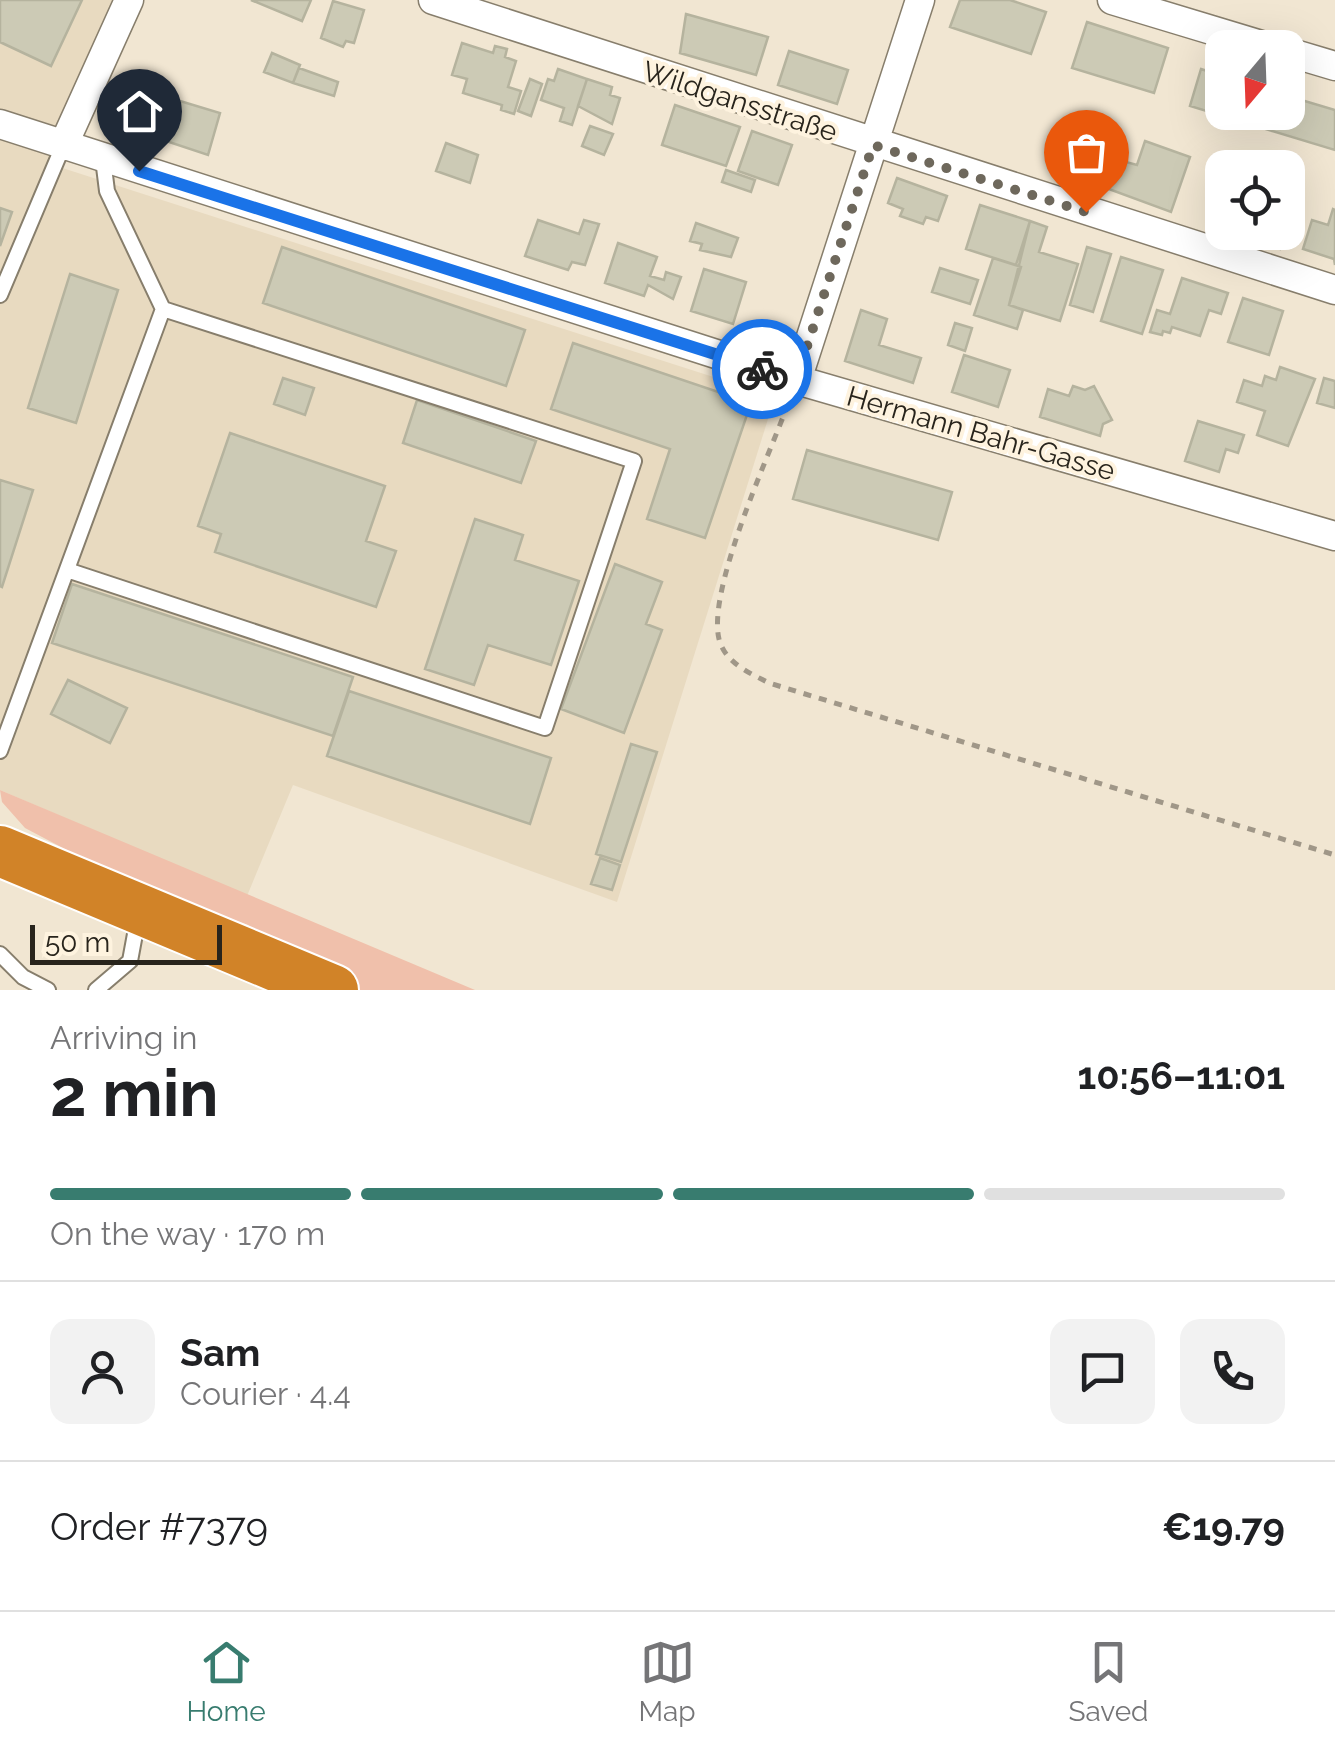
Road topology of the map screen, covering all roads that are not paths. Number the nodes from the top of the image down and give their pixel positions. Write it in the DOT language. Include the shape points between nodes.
graph roads {
  1 [pos="129,0"];
  2 [pos="433,0"];
  3 [pos="920,0"];
  4 [pos="1112,0"];
  5 [pos="1211,30"];
  6 [pos="1305,57"];
  7 [pos="1335,66"];
  8 [pos="0,124"];
  9 [pos="873,145"];
  10 [pos="62,146"];
  11 [pos="103,159"];
  12 [pos="1335,290"];
  13 [pos="0,295"];
  14 [pos="163,309"];
  15 [pos="796,380"];
  16 [pos="1335,536"];
  17 [pos="66,570"];
  18 [pos="0,750"];
  19 [pos="0,851"];
  20 [pos="0,878"];
  21 [pos="135,934"];
  22 [pos="0,954"];
  23 [pos="48,990"];
  24 [pos="96,990"];
  25 [pos="269,990"];
  26 [pos="333,990"];
  1 -- 10 [label="street"];
  2 -- 9 [label="street, Wildgansstraße"];
  3 -- 9 [label="street"];
  4 -- 5 [label="street"];
  6 -- 7 [label="street"];
  8 -- 10 [label="street, Hermann Bahr-Gasse"];
  9 -- 12 [label="street, Wildgansstraße"];
  9 -- 15 [label="street"];
  10 -- 11 [label="street, Hermann Bahr-Gasse"];
  10 -- 13 [label="lane"];
  11 -- 14 [label="lane" via="108,190"];
  11 -- 15 [label="street, Hermann Bahr-Gasse"];
  14 -- 17 [label="lane"];
  14 -- 17 [label="lane" via="634,461 545,728"];
  15 -- 16 [label="street, Hermann Bahr-Gasse"];
  17 -- 18 [label="lane"];
  19 -- 26 [label="highway"];
  20 -- 21 [label="highway"];
  21 -- 24 [label="lane" via="130,961"];
  21 -- 25 [label="highway"];
  22 -- 23 [label="lane"];
}
